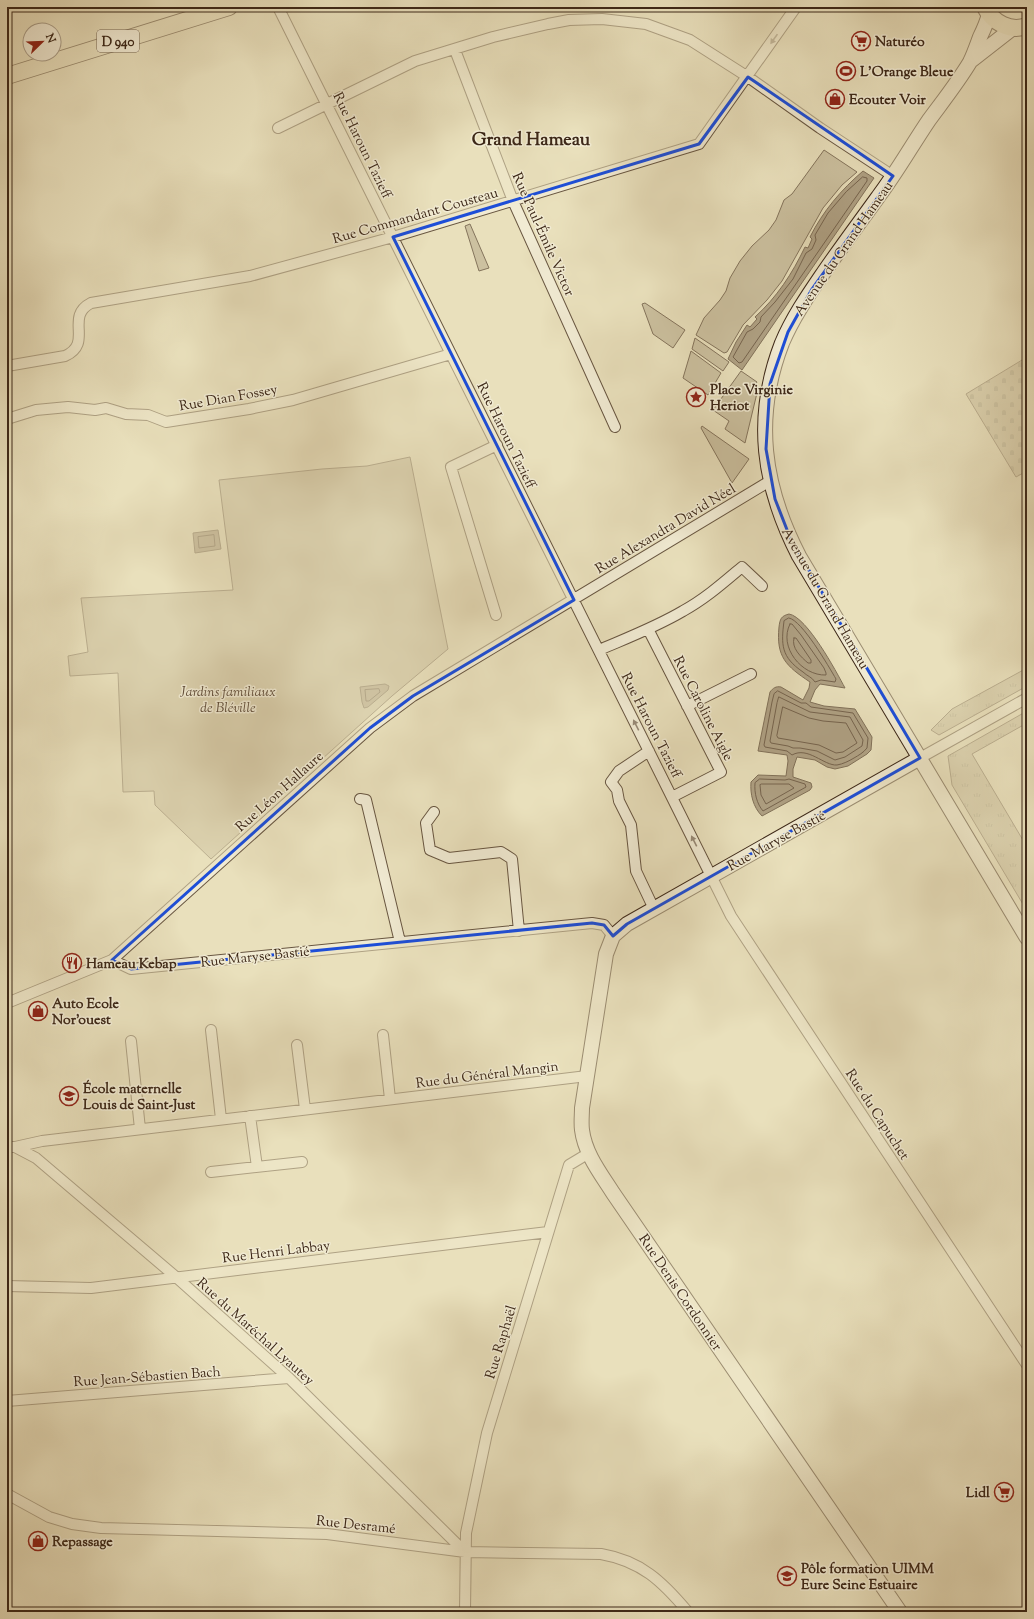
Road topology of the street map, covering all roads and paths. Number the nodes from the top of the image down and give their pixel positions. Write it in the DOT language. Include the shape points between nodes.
graph roads {
  1 [pos="229,7"];
  2 [pos="278,7"];
  3 [pos="796,7"];
  4 [pos="987,10"];
  5 [pos="1020,27"];
  6 [pos="455,50"];
  7 [pos="970,61"];
  8 [pos="7,76"];
  9 [pos="748,77"];
  10 [pos="327,104"];
  11 [pos="278,128"];
  12 [pos="893,176"];
  13 [pos="513,201"];
  14 [pos="393,238"];
  15 [pos="451,354"];
  16 [pos="7,366"];
  17 [pos="7,419"];
  18 [pos="615,427"];
  19 [pos="497,445"];
  20 [pos="770,481"];
  21 [pos="762,586"];
  22 [pos="574,600"];
  23 [pos="496,614"];
  24 [pos="648,629"];
  25 [pos="599,650"];
  26 [pos="751,674"];
  27 [pos="1027,698"];
  28 [pos="687,706"];
  29 [pos="649,751"];
  30 [pos="920,758"];
  31 [pos="672,797"];
  32 [pos="360,799"];
  33 [pos="434,812"];
  34 [pos="712,876"];
  35 [pos="654,909"];
  36 [pos="519,931"];
  37 [pos="613,936"];
  38 [pos="1027,938"];
  39 [pos="400,942"];
  40 [pos="112,960"];
  41 [pos="7,1003"];
  42 [pos="211,1030"];
  43 [pos="383,1035"];
  44 [pos="131,1041"];
  45 [pos="297,1045"];
  46 [pos="587,1076"];
  47 [pos="390,1099"];
  48 [pos="305,1109"];
  49 [pos="250,1116"];
  50 [pos="221,1120"];
  51 [pos="140,1129"];
  52 [pos="11,1147"];
  53 [pos="589,1153"];
  54 [pos="302,1162"];
  55 [pos="257,1167"];
  56 [pos="211,1172"];
  57 [pos="548,1232"];
  58 [pos="176,1277"];
  59 [pos="7,1286"];
  60 [pos="1027,1365"];
  61 [pos="289,1378"];
  62 [pos="7,1401"];
  63 [pos="7,1494"];
  64 [pos="465,1552"];
  65 [pos="465,1612"];
  66 [pos="688,1612"];
  67 [pos="900,1612"];
  1 -- 8 [label="main road, D 940"];
  2 -- 10 [label="street, Rue Haroun Tazieff"];
  3 -- 9 [label="street, Rue Commandant Cousteau, one-way"];
  4 -- 5 [label="main road" via="995,21"];
  4 -- 7 [label="street, Avenue du Grand Hameau" via="988,21"];
  5 -- 7 [label="street, Avenue du Grand Hameau"];
  6 -- 9 [label="street" via="493,37 548,24 569,20 602,19 646,24 690,40"];
  6 -- 10 [label="street" via="416,61"];
  6 -- 13 [label="street, Rue Paul-Émile Victor"];
  7 -- 12 [label="street, Avenue du Grand Hameau"];
  9 -- 12 [label="street"];
  9 -- 13 [label="street, Rue Commandant Cousteau" via="699,144"];
  10 -- 11 [label="street"];
  10 -- 14 [label="street, Rue Haroun Tazieff"];
  12 -- 20 [label="street, Avenue du Grand Hameau" via="812,289 783,343 770,384 767,405 766,448"];
  13 -- 14 [label="street, Rue Commandant Cousteau"];
  13 -- 18 [label="street, Rue Paul-Émile Victor"];
  14 -- 15 [label="street, Rue Haroun Tazieff"];
  14 -- 16 [label="street, Rue Commandant Cousteau" via="250,276 91,303 78,316 79,337 72,353"];
  15 -- 17 [label="street, Rue Dian Fossey" via="293,400 166,422 148,415 126,414 106,408 95,410 68,407 36,410"];
  15 -- 19 [label="street, Rue Haroun Tazieff"];
  19 -- 22 [label="street, Rue Haroun Tazieff"];
  19 -- 23 [label="street" via="451,467"];
  20 -- 22 [label="street, Rue Alexandra David Néel"];
  20 -- 30 [label="street, Avenue du Grand Hameau" via="781,518 799,556"];
  21 -- 24 [label="street" via="742,567 714,591"];
  22 -- 25 [label="street, Rue Haroun Tazieff"];
  22 -- 40 [label="street, Rue Léon Hallaure" via="413,696 370,728"];
  24 -- 25 [label="street"];
  24 -- 28 [label="street, Rue Caroline Aigle"];
  29 -- 25 [label="street, Rue Haroun Tazieff, one-way"];
  26 -- 28 [label="street"];
  27 -- 30 [label="street, Rue Maryse Bastié"];
  28 -- 31 [label="street, Rue Caroline Aigle" via="721,772"];
  29 -- 31 [label="street, Rue Haroun Tazieff"];
  29 -- 35 [label="street" via="620,771 611,782 617,790 631,825 636,871"];
  30 -- 34 [label="street, Rue Maryse Bastié"];
  30 -- 38 [label="street, Avenue du Grand Hameau"];
  34 -- 31 [label="street, Rue Haroun Tazieff, one-way"];
  32 -- 39 [label="street" via="366,800"];
  33 -- 36 [label="street" via="426,823 430,850 449,858 501,852 512,859"];
  34 -- 35 [label="street, Rue Maryse Bastié"];
  34 -- 60 [label="street, Rue du Capuchet" via="731,916"];
  35 -- 37 [label="street, Rue Maryse Bastié" via="627,924"];
  36 -- 37 [label="street, Rue Maryse Bastié" via="592,923 604,925"];
  36 -- 39 [label="street, Rue Maryse Bastié"];
  37 -- 46 [label="street, Rue Denis Cordonnier" via="606,954"];
  39 -- 40 [label="street, Rue Maryse Bastié" via="131,969"];
  40 -- 41 [label="street, Rue Léon Hallaure"];
  42 -- 50 [label="street"];
  43 -- 47 [label="street"];
  44 -- 51 [label="street"];
  45 -- 48 [label="street"];
  46 -- 47 [label="street, Rue du Général Mangin"];
  46 -- 53 [label="street, Rue Denis Cordonnier" via="582,1108 582,1131"];
  47 -- 48 [label="street, Rue du Général Mangin"];
  48 -- 49 [label="street, Rue du Général Mangin"];
  49 -- 50 [label="street, Rue du Général Mangin"];
  49 -- 55 [label="street"];
  50 -- 51 [label="street, Rue du Général Mangin"];
  51 -- 52 [label="street, Rue du Général Mangin"];
  52 -- 58 [label="street, Rue du Maréchal Lyautey" via="36,1158"];
  53 -- 57 [label="street, Rue Raphaël" via="569,1165"];
  53 -- 67 [label="street, Rue Denis Cordonnier" via="617,1199"];
  54 -- 55 [label="street"];
  55 -- 56 [label="street"];
  57 -- 58 [label="street, Rue Henri Labbay"];
  57 -- 64 [label="street, Rue Raphaël" via="487,1433 466,1533"];
  58 -- 59 [label="street, Rue Henri Labbay" via="91,1288"];
  58 -- 61 [label="street, Rue du Maréchal Lyautey"];
  61 -- 62 [label="street, Rue Jean-Sébastien Bach"];
  61 -- 64 [label="street, Rue du Maréchal Lyautey"];
  63 -- 64 [label="street, Rue Desramé" via="49,1517 72,1524 101,1528 327,1534"];
  64 -- 65 [label="street, Rue Raphaël"];
  64 -- 66 [label="street, Rue Desramé" via="601,1554 617,1557 634,1563 652,1575"];
}
